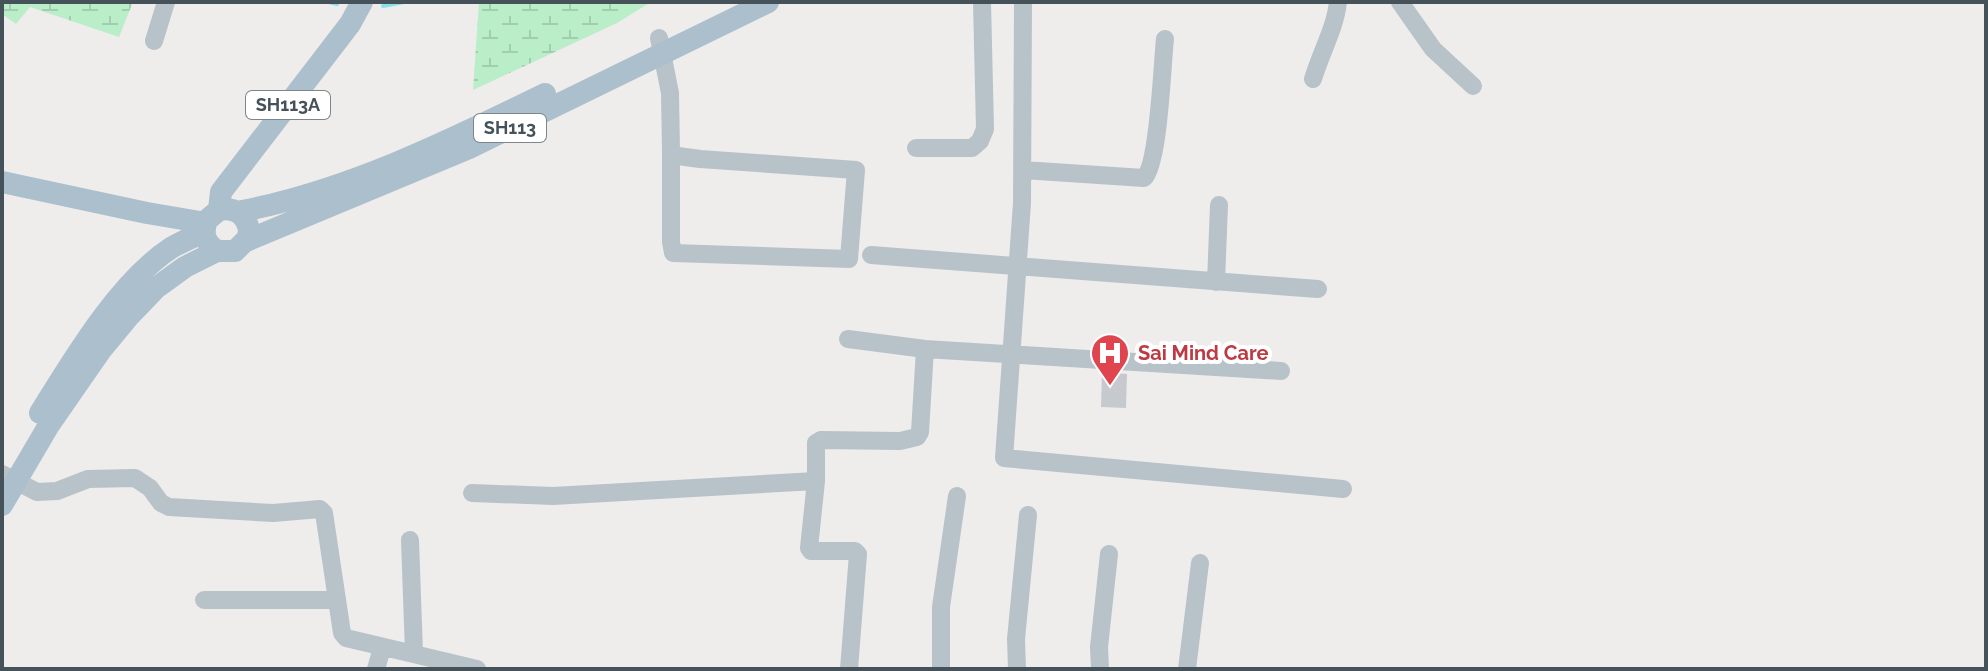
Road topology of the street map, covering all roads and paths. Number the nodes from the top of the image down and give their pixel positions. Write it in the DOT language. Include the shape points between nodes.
graph roads {
  1 [pos="166,2"];
  2 [pos="362,2"];
  3 [pos="731,2"];
  4 [pos="768,2"];
  5 [pos="982,2"];
  6 [pos="1023,2"];
  7 [pos="1338,2"];
  8 [pos="1400,2"];
  9 [pos="1165,39"];
  10 [pos="154,41"];
  11 [pos="661,45"];
  12 [pos="1313,79"];
  13 [pos="1473,86"];
  14 [pos="916,148"];
  15 [pos="671,152"];
  16 [pos="1023,170"];
  17 [pos="2,182"];
  18 [pos="1219,205"];
  19 [pos="217,219"];
  20 [pos="246,241"];
  21 [pos="217,251"];
  22 [pos="871,255"];
  23 [pos="1017,267"];
  24 [pos="1216,282"];
  25 [pos="1318,289"];
  26 [pos="848,339"];
  27 [pos="925,349"];
  28 [pos="1013,353"];
  29 [pos="1281,371"];
  30 [pos="6,477"];
  31 [pos="816,481"];
  32 [pos="1343,489"];
  33 [pos="472,493"];
  34 [pos="957,496"];
  35 [pos="2,505"];
  36 [pos="1028,515"];
  37 [pos="410,540"];
  38 [pos="1109,554"];
  39 [pos="1200,563"];
  40 [pos="204,600"];
  41 [pos="337,600"];
  42 [pos="382,648"];
  43 [pos="414,653"];
  44 [pos="376,669"];
  45 [pos="477,669"];
  46 [pos="849,669"];
  47 [pos="941,669"];
  48 [pos="1017,669"];
  49 [pos="1100,669"];
  50 [pos="1187,669"];
  1 -- 10 [label="street"];
  2 -- 19 [label="main road, SH113A" via="221,192"];
  3 -- 11 [label="main road, SH113"];
  4 -- 11 [label="main road, SH113"];
  5 -- 14 [label="street" via="985,129 980,141 972,148"];
  6 -- 16 [label="street"];
  7 -- 12 [label="street" via="1336,22"];
  8 -- 13 [label="street" via="1433,49"];
  9 -- 16 [label="street" via="1150,172 1144,178"];
  11 -- 15 [label="street" via="670,93"];
  11 -- 19 [label="main road, SH113" via="308,196"];
  11 -- 20 [label="main road, SH113" via="469,148"];
  15 -- 15 [label="street" via="700,159 856,170 849,259 673,253"];
  16 -- 23 [label="street"];
  17 -- 19 [label="main road" via="147,213"];
  18 -- 24 [label="street"];
  19 -- 20 [label="main road" via="247,221"];
  19 -- 21 [label="main road" via="209,246"];
  19 -- 30 [label="main road, SH113" via="142,272 71,363"];
  20 -- 21 [label="main road, SH113" via="235,251"];
  21 -- 30 [label="main road, SH113" via="156,288 130,315"];
  22 -- 23 [label="street"];
  23 -- 24 [label="street"];
  23 -- 28 [label="street"];
  24 -- 25 [label="street"];
  26 -- 27 [label="street"];
  27 -- 28 [label="street"];
  27 -- 31 [label="street" via="917,437 821,440 814,450"];
  28 -- 29 [label="street"];
  28 -- 32 [label="street" via="1004,458"];
  30 -- 35 [label="main road, SH113"];
  30 -- 41 [label="street" via="37,492 88,479 135,478 165,506 273,513 320,509"];
  31 -- 33 [label="street" via="553,496"];
  31 -- 46 [label="street" via="811,551 858,554"];
  34 -- 47 [label="street" via="941,607"];
  36 -- 48 [label="street"];
  37 -- 43 [label="street"];
  38 -- 49 [label="street"];
  39 -- 50 [label="street"];
  40 -- 41 [label="street"];
  41 -- 42 [label="street" via="346,638"];
  42 -- 43 [label="street"];
  42 -- 44 [label="street"];
  43 -- 45 [label="street"];
}
